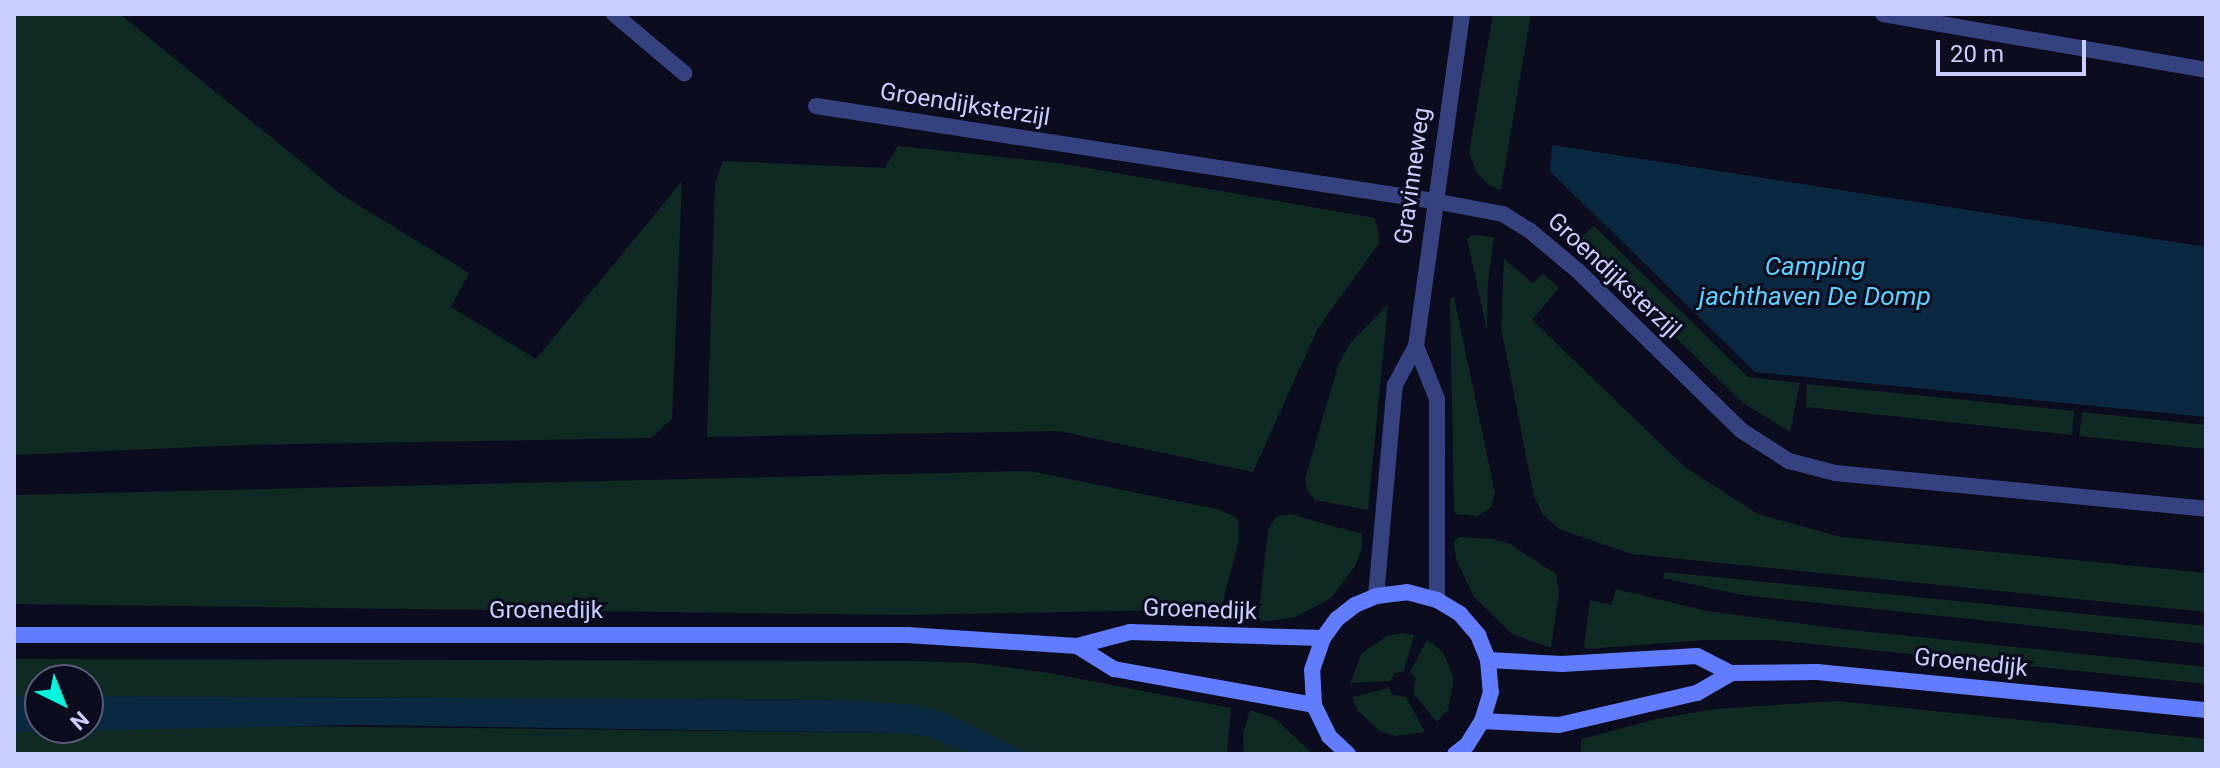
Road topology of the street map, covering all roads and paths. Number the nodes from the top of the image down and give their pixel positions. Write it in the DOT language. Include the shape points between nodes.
graph roads {
  1 [pos="614,14"];
  2 [pos="1462,14"];
  3 [pos="1883,14"];
  4 [pos="2206,70"];
  5 [pos="684,73"];
  6 [pos="816,106"];
  7 [pos="1434,201"];
  8 [pos="1416,346"];
  9 [pos="2206,509"];
  10 [pos="1376,596"];
  11 [pos="1437,600"];
  12 [pos="14,635"];
  13 [pos="1323,638"];
  14 [pos="1077,646"];
  15 [pos="1488,660"];
  16 [pos="1731,673"];
  17 [pos="1314,705"];
  18 [pos="2206,710"];
  19 [pos="1482,721"];
  20 [pos="1348,754"];
  21 [pos="1455,754"];
  1 -- 5 [label="street"];
  2 -- 7 [label="street, Gravinneweg"];
  3 -- 4 [label="street"];
  6 -- 7 [label="street, Groendijksterzijl"];
  7 -- 8 [label="street, Gravinneweg"];
  7 -- 9 [label="street, Groendijksterzijl" via="1503,214 1529,230 1742,431 1789,461 1835,473"];
  8 -- 10 [label="street, Gravinneweg" via="1395,385"];
  8 -- 11 [label="street, Gravinneweg" via="1437,399"];
  10 -- 11 [label="main road" via="1407,592"];
  10 -- 13 [label="main road" via="1337,619"];
  11 -- 15 [label="main road" via="1460,614 1478,635"];
  12 -- 14 [label="main road, Groenedijk" via="907,635"];
  13 -- 14 [label="main road, Groenedijk" via="1130,632"];
  13 -- 17 [label="main road" via="1312,670"];
  14 -- 17 [label="main road, Groenedijk" via="1114,669"];
  15 -- 16 [label="main road, Groenedijk" via="1562,664 1697,656"];
  15 -- 19 [label="main road" via="1491,692"];
  16 -- 18 [label="main road, Groenedijk" via="1817,672"];
  16 -- 19 [label="main road, Groenedijk" via="1697,693 1559,725"];
  17 -- 20 [label="main road" via="1329,736"];
  19 -- 21 [label="main road"];
}
